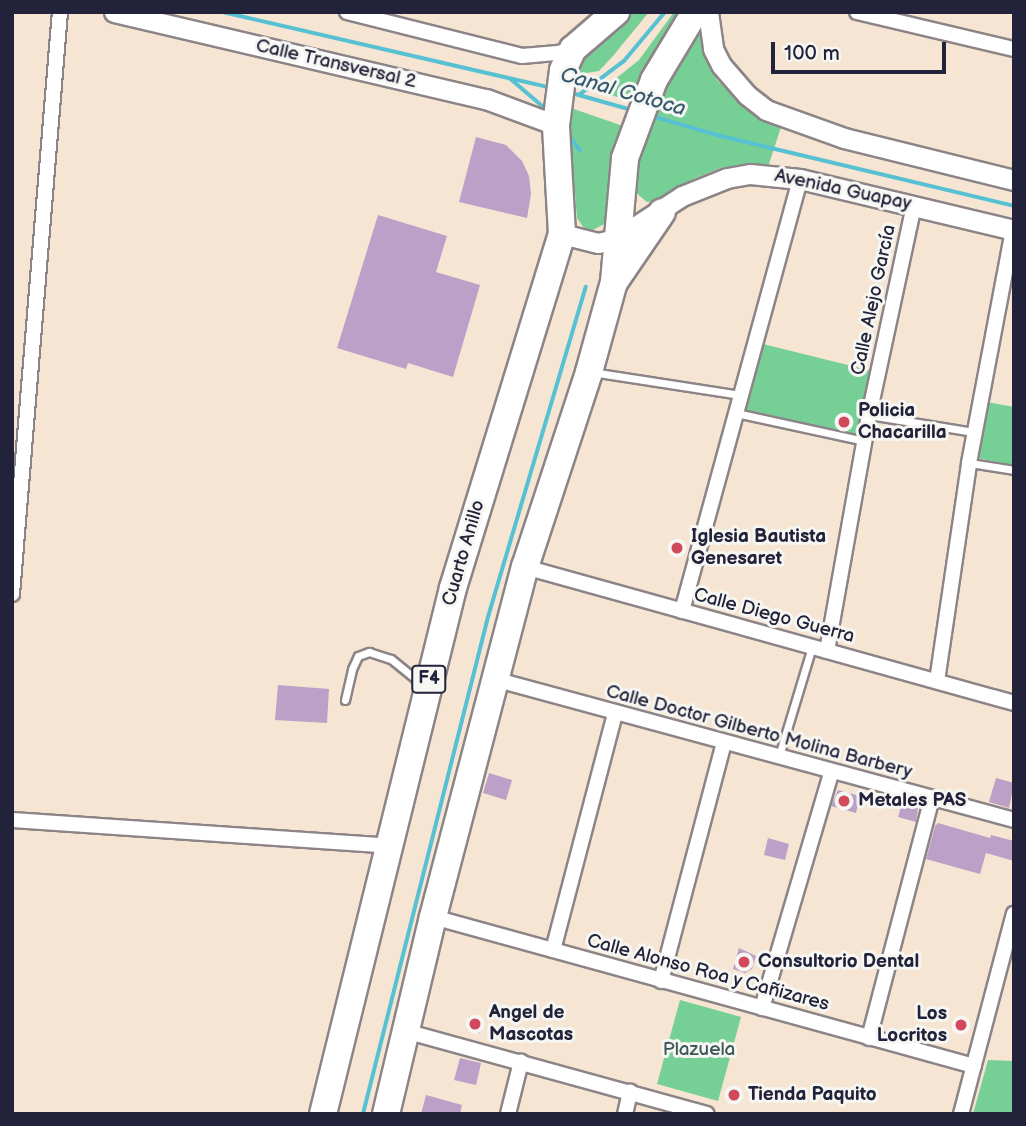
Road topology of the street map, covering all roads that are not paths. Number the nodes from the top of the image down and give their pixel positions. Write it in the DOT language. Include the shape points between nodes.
graph roads {
  1 [pos="60,12"];
  2 [pos="114,12"];
  3 [pos="347,12"];
  4 [pos="616,12"];
  5 [pos="695,12"];
  6 [pos="708,12"];
  7 [pos="857,12"];
  8 [pos="1014,49"];
  9 [pos="568,59"];
  10 [pos="556,115"];
  11 [pos="800,179"];
  12 [pos="1014,180"];
  13 [pos="914,205"];
  14 [pos="662,212"];
  15 [pos="1013,230"];
  16 [pos="562,234"];
  17 [pos="616,239"];
  18 [pos="614,282"];
  19 [pos="589,372"];
  20 [pos="740,395"];
  21 [pos="736,413"];
  22 [pos="869,415"];
  23 [pos="974,432"];
  24 [pos="864,441"];
  25 [pos="969,463"];
  26 [pos="1014,470"];
  27 [pos="524,567"];
  28 [pos="12,594"];
  29 [pos="682,611"];
  30 [pos="812,646"];
  31 [pos="827,651"];
  32 [pos="494,679"];
  33 [pos="937,681"];
  34 [pos="427,688"];
  35 [pos="345,700"];
  36 [pos="1014,703"];
  37 [pos="615,713"];
  38 [pos="724,743"];
  39 [pos="778,758"];
  40 [pos="831,773"];
  41 [pos="932,798"];
  42 [pos="12,820"];
  43 [pos="1014,820"];
  44 [pos="390,846"];
  45 [pos="1014,914"];
  46 [pos="433,917"];
  47 [pos="553,950"];
  48 [pos="661,981"];
  49 [pos="762,1008"];
  50 [pos="405,1031"];
  51 [pos="869,1038"];
  52 [pos="521,1062"];
  53 [pos="974,1066"];
  54 [pos="630,1092"];
  55 [pos="323,1114"];
  56 [pos="386,1114"];
  57 [pos="508,1114"];
  58 [pos="625,1114"];
  59 [pos="707,1114"];
  60 [pos="961,1114"];
  1 -- 28 [label="street"];
  2 -- 10 [label="main road, Calle Transversal 2"];
  3 -- 9 [label="street" via="522,55 558,53"];
  4 -- 9 [label="highway"];
  5 -- 17 [label="highway" via="645,103 625,158"];
  6 -- 12 [label="main road" via="713,49 721,65 766,110 844,138"];
  7 -- 8 [label="street"];
  9 -- 10 [label="highway, Cuarto Anillo / F4"];
  10 -- 16 [label="highway, Cuarto Anillo / F4"];
  11 -- 13 [label="main road, Avenida Guapay"];
  11 -- 14 [label="main road, Avenida Guapay" via="774,174 727,177 682,196"];
  11 -- 20 [label="street"];
  13 -- 15 [label="main road, Avenida Guapay"];
  13 -- 22 [label="street, Calle Alejo García"];
  14 -- 17 [label="main road, Avenida Guapay"];
  14 -- 18 [label="highway"];
  15 -- 23 [label="street"];
  16 -- 17 [label="main road" via="598,243"];
  16 -- 34 [label="highway, Cuarto Anillo / F4" via="453,588"];
  17 -- 18 [label="highway"];
  18 -- 19 [label="highway"];
  19 -- 20 [label="lane"];
  19 -- 27 [label="highway"];
  20 -- 21 [label="street"];
  21 -- 24 [label="lane"];
  21 -- 29 [label="street"];
  22 -- 23 [label="lane"];
  22 -- 24 [label="street, Calle Alejo García"];
  23 -- 25 [label="street"];
  24 -- 31 [label="street, Calle Alejo García"];
  25 -- 26 [label="lane"];
  25 -- 33 [label="street"];
  27 -- 29 [label="street, Calle Diego Guerra"];
  27 -- 32 [label="highway"];
  29 -- 30 [label="street, Calle Diego Guerra"];
  30 -- 31 [label="street, Calle Diego Guerra"];
  30 -- 39 [label="lane"];
  31 -- 33 [label="street, Calle Diego Guerra"];
  32 -- 37 [label="street, Calle Doctor Gilberto Molina Barbery"];
  32 -- 46 [label="highway"];
  33 -- 36 [label="street, Calle Diego Guerra"];
  34 -- 35 [label="lane" via="391,659 369,652 358,656"];
  34 -- 44 [label="highway, Cuarto Anillo / F4"];
  37 -- 38 [label="street, Calle Doctor Gilberto Molina Barbery"];
  37 -- 47 [label="street"];
  38 -- 39 [label="street, Calle Doctor Gilberto Molina Barbery"];
  38 -- 48 [label="street"];
  39 -- 40 [label="street, Calle Doctor Gilberto Molina Barbery"];
  40 -- 41 [label="street, Calle Doctor Gilberto Molina Barbery"];
  40 -- 49 [label="street"];
  41 -- 43 [label="street, Calle Doctor Gilberto Molina Barbery"];
  41 -- 51 [label="street"];
  42 -- 44 [label="street"];
  44 -- 55 [label="highway, Cuarto Anillo / F4"];
  45 -- 53 [label="street"];
  46 -- 47 [label="street, Calle Alonso Roa y Cañizares"];
  46 -- 50 [label="highway"];
  47 -- 48 [label="street, Calle Alonso Roa y Cañizares"];
  48 -- 49 [label="street, Calle Alonso Roa y Cañizares"];
  49 -- 51 [label="street, Calle Alonso Roa y Cañizares"];
  50 -- 52 [label="street"];
  50 -- 56 [label="highway"];
  51 -- 53 [label="street, Calle Alonso Roa y Cañizares"];
  52 -- 54 [label="street"];
  52 -- 57 [label="street"];
  53 -- 60 [label="street"];
  54 -- 58 [label="street"];
  54 -- 59 [label="street"];
}
